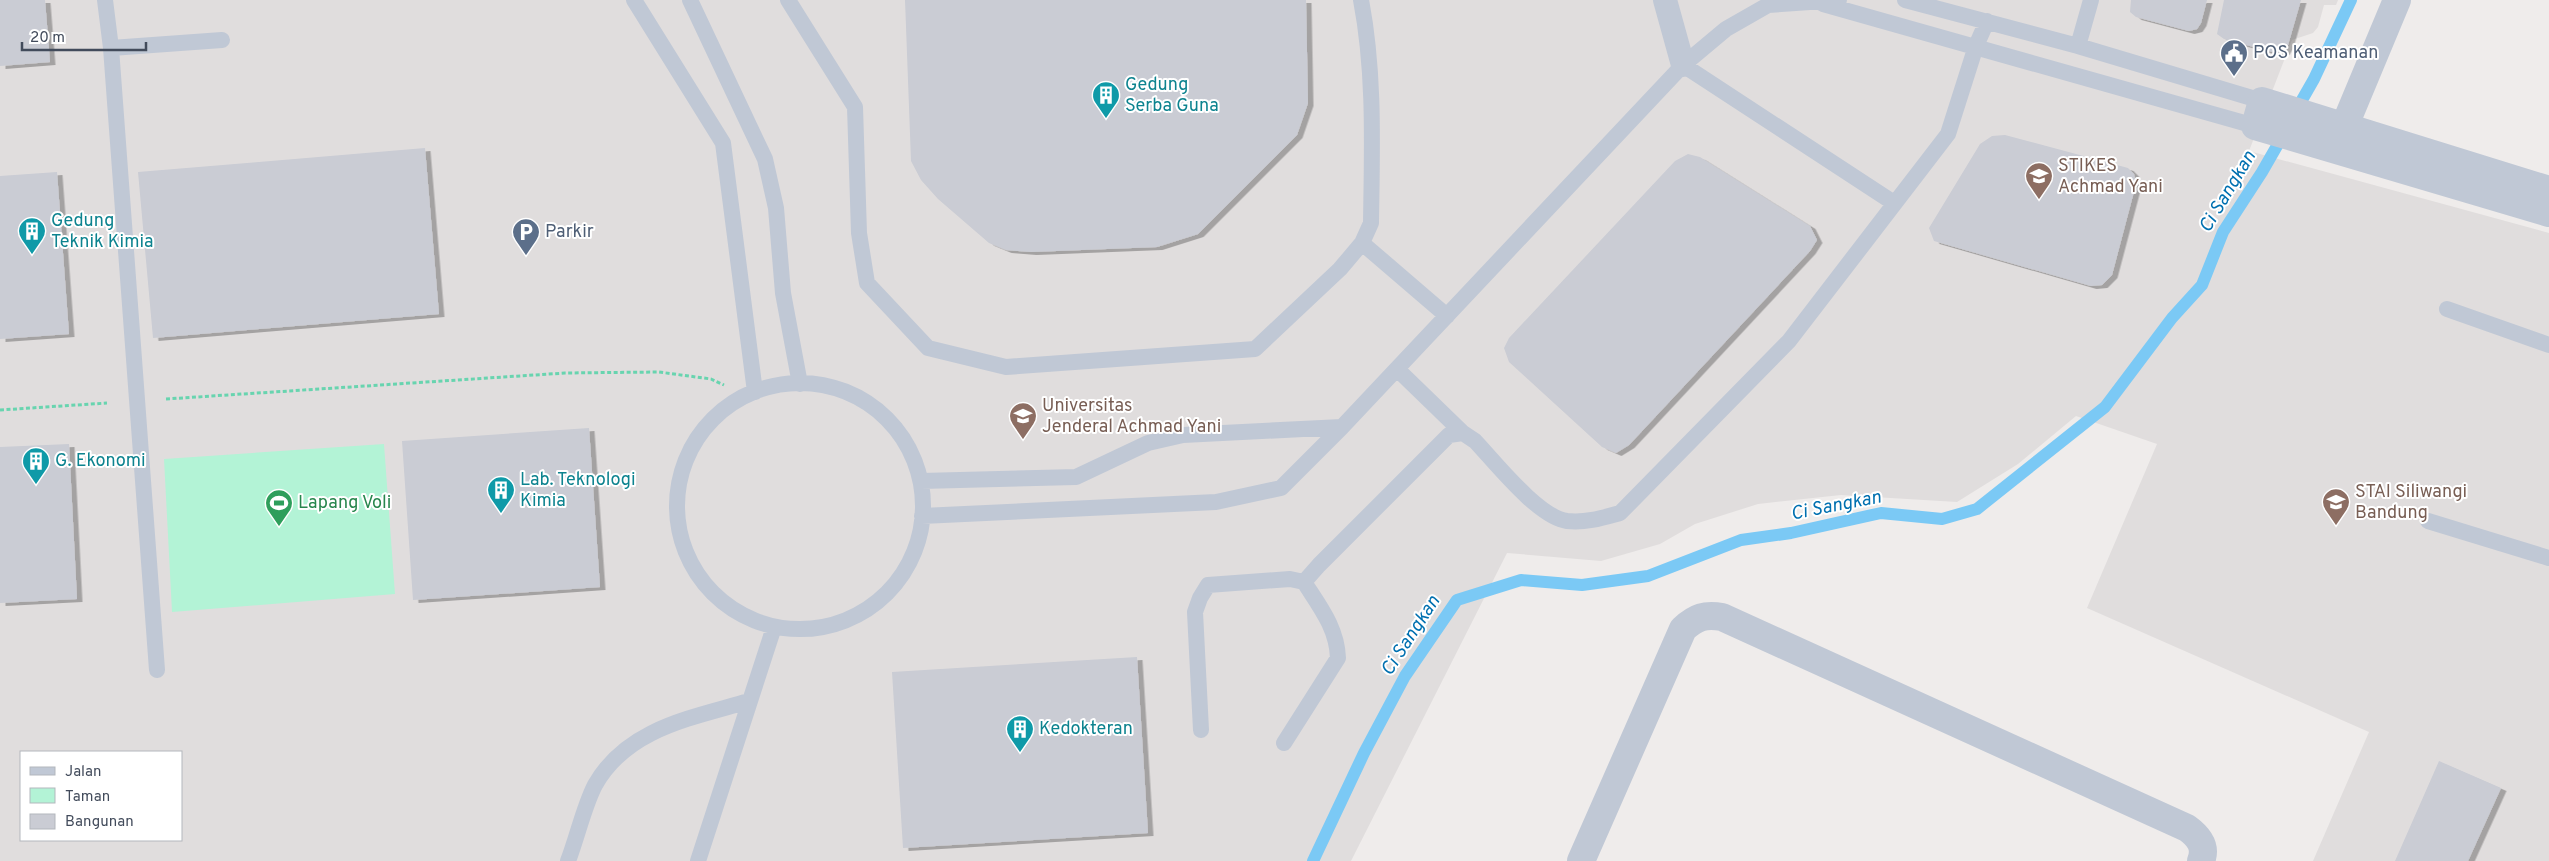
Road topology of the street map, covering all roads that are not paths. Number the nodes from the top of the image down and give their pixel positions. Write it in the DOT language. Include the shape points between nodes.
graph roads {
  1 [pos="105,0"];
  2 [pos="634,0"];
  3 [pos="690,0"];
  4 [pos="788,0"];
  5 [pos="1361,0"];
  6 [pos="1665,0"];
  7 [pos="1839,0"];
  8 [pos="1905,0"];
  9 [pos="2090,0"];
  10 [pos="2397,0"];
  11 [pos="1814,1"];
  12 [pos="1988,21"];
  13 [pos="222,40"];
  14 [pos="1976,46"];
  15 [pos="2078,46"];
  16 [pos="111,48"];
  17 [pos="1683,65"];
  18 [pos="2266,116"];
  19 [pos="2334,136"];
  20 [pos="2530,192"];
  21 [pos="1894,203"];
  22 [pos="2549,213"];
  23 [pos="1362,243"];
  24 [pos="2447,309"];
  25 [pos="1447,316"];
  26 [pos="2549,345"];
  27 [pos="1397,369"];
  28 [pos="800,384"];
  29 [pos="750,394"];
  30 [pos="1342,427"];
  31 [pos="1463,433"];
  32 [pos="921,481"];
  33 [pos="922,516"];
  34 [pos="2428,521"];
  35 [pos="2549,558"];
  36 [pos="1304,582"];
  37 [pos="774,627"];
  38 [pos="158,670"];
  39 [pos="749,701"];
  40 [pos="1201,730"];
  41 [pos="1284,743"];
  42 [pos="568,861"];
  43 [pos="698,861"];
  44 [pos="1581,861"];
  45 [pos="2201,861"];
  1 -- 16 [label="lane"];
  2 -- 29 [label="lane" via="723,143"];
  3 -- 28 [label="lane" via="765,158 776,208 783,293"];
  4 -- 23 [label="lane" via="854,107 859,233 867,283 928,348 1006,367 1255,349 1340,269"];
  5 -- 23 [label="lane" via="1371,78 1372,170 1371,223"];
  6 -- 17 [label="street"];
  7 -- 11 [label="lane"];
  8 -- 12 [label="lane"];
  9 -- 15 [label="lane"];
  10 -- 19 [label="street"];
  11 -- 14 [label="lane"];
  11 -- 17 [label="lane" via="1768,5 1726,29"];
  12 -- 14 [label="lane"];
  12 -- 15 [label="lane"];
  13 -- 16 [label="lane"];
  14 -- 18 [label="lane"];
  14 -- 21 [label="lane" via="1948,134"];
  15 -- 18 [label="lane"];
  16 -- 38 [label="lane"];
  17 -- 21 [label="lane"];
  17 -- 25 [label="lane"];
  18 -- 19 [label="street"];
  19 -- 20 [label="street"];
  20 -- 22 [label="street"];
  21 -- 31 [label="lane" via="1789,341 1620,513 1593,521 1565,521 1538,508 1475,441"];
  23 -- 25 [label="lane"];
  24 -- 26 [label="lane"];
  25 -- 27 [label="lane"];
  27 -- 30 [label="lane"];
  27 -- 31 [label="lane"];
  28 -- 29 [label="lane" via="772,386"];
  28 -- 32 [label="lane" via="828,387 854,396 878,411 912,455"];
  29 -- 37 [label="lane" via="721,412 701,432 686,457 678,484 676,513 680,539 690,564 706,586 725,604"];
  30 -- 32 [label="lane" via="1183,436 1148,443 1076,476"];
  30 -- 33 [label="lane" via="1281,488 1216,502"];
  31 -- 36 [label="lane" via="1449,436"];
  32 -- 33 [label="lane"];
  33 -- 37 [label="lane" via="920,535 910,561 896,584 876,604 827,626 800,630"];
  34 -- 35 [label="lane"];
  36 -- 40 [label="lane" via="1290,579 1208,584 1196,612"];
  36 -- 41 [label="lane" via="1333,628 1338,642 1338,658"];
  37 -- 39 [label="lane"];
  39 -- 42 [label="lane" via="655,730 615,758 595,786"];
  39 -- 43 [label="lane"];
  44 -- 45 [label="street" via="1683,629 1694,619 1707,615 1722,617 2187,828 2199,837"];
}
